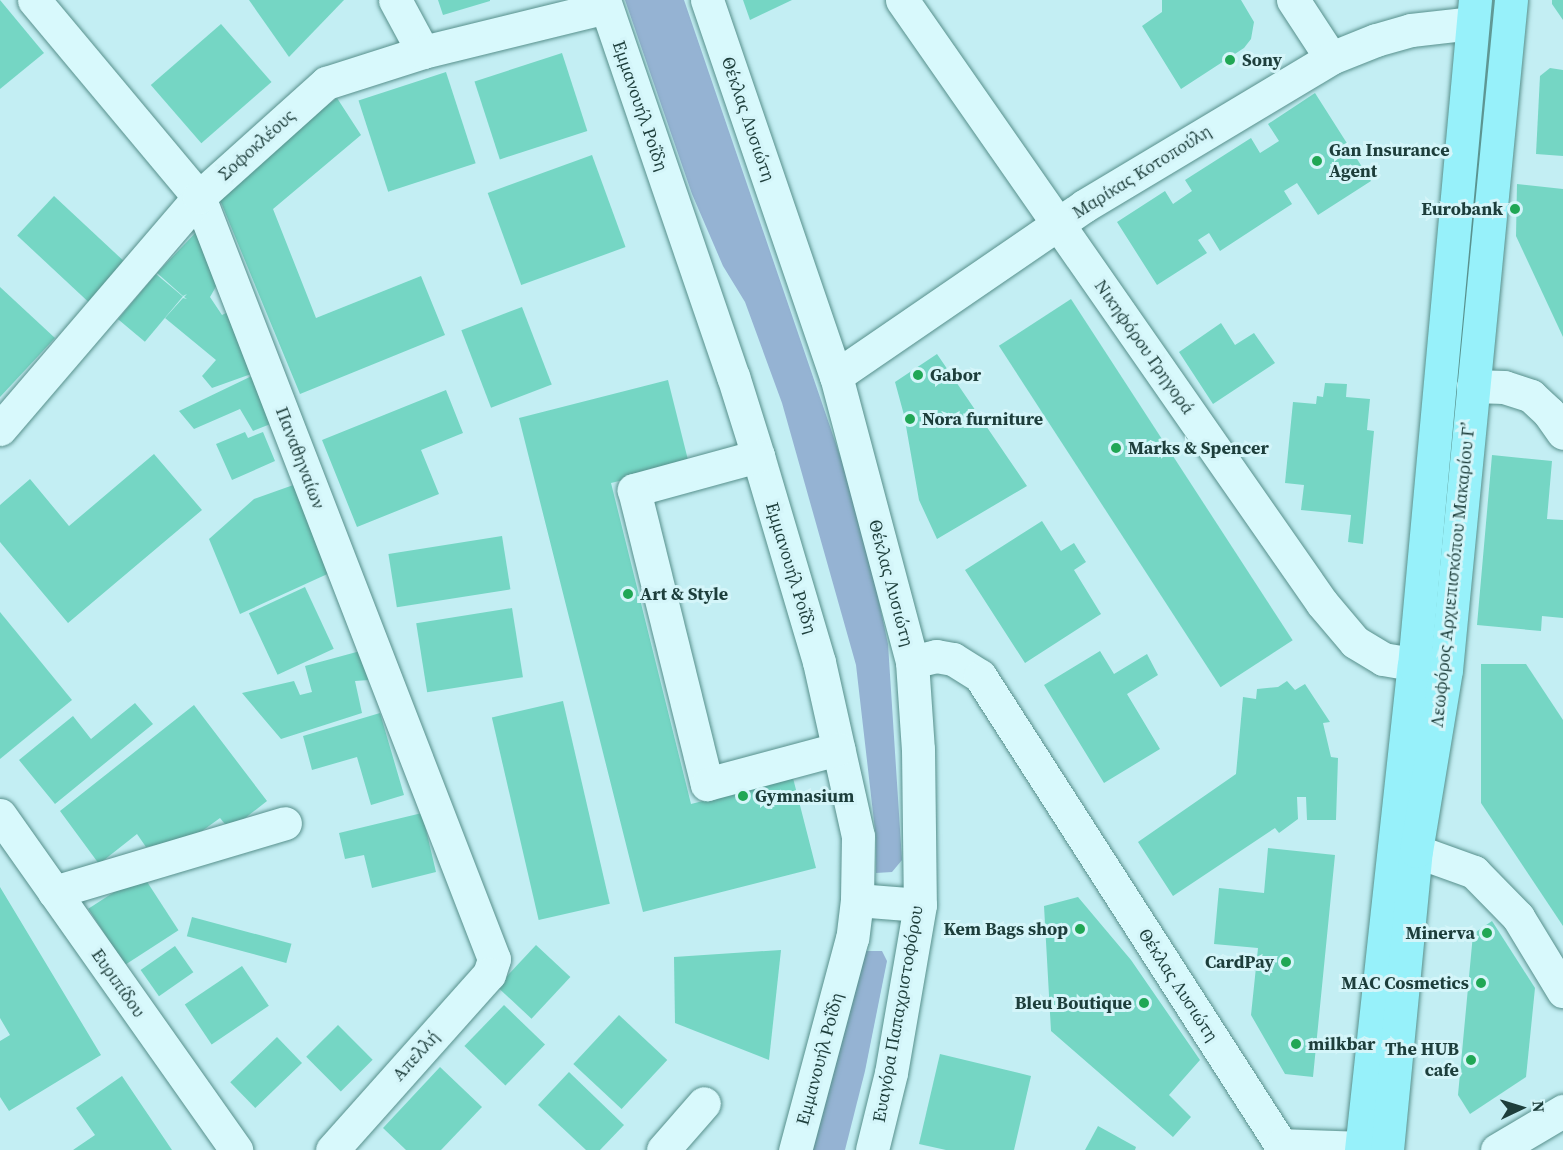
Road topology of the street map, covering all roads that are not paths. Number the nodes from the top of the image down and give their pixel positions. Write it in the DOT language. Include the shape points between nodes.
graph roads {
  1 [pos="34,0"];
  2 [pos="395,0"];
  3 [pos="707,0"];
  4 [pos="902,0"];
  5 [pos="1293,0"];
  6 [pos="1511,0"];
  7 [pos="605,3"];
  8 [pos="1473,12"];
  9 [pos="423,51"];
  10 [pos="1331,58"];
  11 [pos="199,197"];
  12 [pos="1059,223"];
  13 [pos="836,376"];
  14 [pos="1473,386"];
  15 [pos="0,429"];
  16 [pos="1563,433"];
  17 [pos="758,456"];
  18 [pos="912,662"];
  19 [pos="1414,666"];
  20 [pos="1446,670"];
  21 [pos="838,749"];
  22 [pos="0,815"];
  23 [pos="285,823"];
  24 [pos="1416,851"];
  25 [pos="54,892"];
  26 [pos="857,900"];
  27 [pos="920,905"];
  28 [pos="494,959"];
  29 [pos="1563,991"];
  30 [pos="704,1103"];
  31 [pos="1563,1111"];
  32 [pos="1279,1147"];
  33 [pos="1370,1149"];
  34 [pos="236,1150"];
  35 [pos="332,1150"];
  36 [pos="663,1150"];
  37 [pos="795,1150"];
  38 [pos="872,1150"];
  39 [pos="1497,1150"];
  1 -- 11 [label="street, Παναθηναίων"];
  2 -- 9 [label="street"];
  3 -- 13 [label="street, Θέκλας Λυσιώτη"];
  4 -- 12 [label="street, Νικηφόρου Γρηγορά"];
  5 -- 10 [label="street"];
  6 -- 14 [label="main road, Λεωφόρος Αρχιεπισκόπου Μακαρίου Γ’"];
  7 -- 9 [label="street, Σοφοκλέους"];
  7 -- 17 [label="street, Εμμανουήλ Ροΐδη"];
  8 -- 10 [label="street, Μαρίκας Κοτοπούλη" via="1446,24 1376,40"];
  8 -- 19 [label="main road, Λεωφόρος Αρχιεπισκόπου Μακαρίου Γ’"];
  9 -- 11 [label="street, Σοφοκλέους" via="326,83"];
  10 -- 12 [label="street, Μαρίκας Κοτοπούλη"];
  11 -- 15 [label="street, Σοφοκλέους"];
  11 -- 28 [label="street, Παναθηναίων"];
  12 -- 13 [label="street, Μαρίκας Κοτοπούλη"];
  12 -- 19 [label="street, Νικηφόρου Γρηγορά" via="1322,603 1355,642 1383,659"];
  13 -- 18 [label="street, Θέκλας Λυσιώτη"];
  14 -- 16 [label="street" via="1504,387 1531,396"];
  14 -- 20 [label="main road, Λεωφόρος Αρχιεπισκόπου Μακαρίου Γ’"];
  17 -- 21 [label="street, Εμμανουήλ Ροΐδη" via="819,662"];
  17 -- 21 [label="street" via="634,490 708,784"];
  18 -- 27 [label="street, Ευαγόρα Παπαχριστοφόρου" via="918,749"];
  18 -- 32 [label="street, Θέκλας Λυσιώτη" via="936,656 953,659 980,676"];
  19 -- 20 [label="street, Νικηφόρου Γρηγορά"];
  19 -- 33 [label="main road, Λεωφόρος Αρχιεπισκόπου Μακαρίου Γ’"];
  20 -- 24 [label="main road, Λεωφόρος Αρχιεπισκόπου Μακαρίου Γ’"];
  21 -- 26 [label="street, Εμμανουήλ Ροΐδη" via="858,836"];
  22 -- 25 [label="street, Ευριπίδου"];
  23 -- 25 [label="street"];
  24 -- 29 [label="street" via="1474,872 1518,917"];
  24 -- 33 [label="main road, Λεωφόρος Αρχιεπισκόπου Μακαρίου Γ’"];
  25 -- 34 [label="street, Ευριπίδου"];
  26 -- 27 [label="street"];
  26 -- 37 [label="street, Εμμανουήλ Ροΐδη" via="852,938"];
  27 -- 38 [label="street, Ευαγόρα Παπαχριστοφόρου" via="891,1073"];
  28 -- 35 [label="street, Απελλή" via="489,974"];
  30 -- 36 [label="street"];
  31 -- 39 [label="street"];
  32 -- 33 [label="street, Θέκλας Λυσιώτη"];
}
